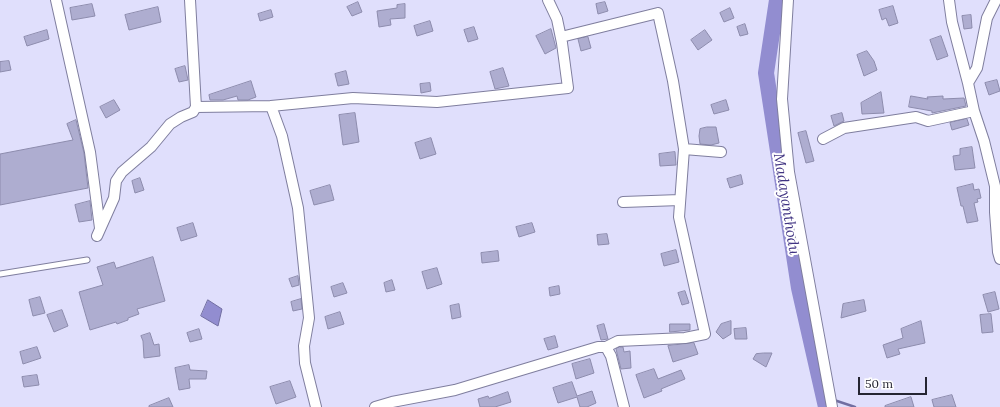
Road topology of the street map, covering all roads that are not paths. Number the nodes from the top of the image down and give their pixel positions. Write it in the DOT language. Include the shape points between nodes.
graph roads {
  1 [pos="56,0"];
  2 [pos="190,0"];
  3 [pos="548,0"];
  4 [pos="788,0"];
  5 [pos="949,0"];
  6 [pos="996,0"];
  7 [pos="561,37"];
  8 [pos="968,83"];
  9 [pos="271,106"];
  10 [pos="196,107"];
  11 [pos="974,111"];
  12 [pos="823,139"];
  13 [pos="684,148"];
  14 [pos="721,152"];
  15 [pos="680,200"];
  16 [pos="623,202"];
  17 [pos="1000,259"];
  18 [pos="87,260"];
  19 [pos="0,274"];
  20 [pos="606,347"];
  21 [pos="316,407"];
  22 [pos="375,407"];
  23 [pos="624,407"];
  24 [pos="832,407"];
  1 -- 10 [label="street" via="90,152 98,232 114,198 116,181 122,172 151,147 170,124 193,112"];
  2 -- 10 [label="street"];
  3 -- 7 [label="street" via="557,19"];
  4 -- 24 [label="street" via="782,99 789,172"];
  5 -- 8 [label="street"];
  6 -- 8 [label="street" via="987,18 977,68"];
  7 -- 9 [label="street" via="568,88 437,102 353,98"];
  7 -- 13 [label="street" via="658,13"];
  8 -- 11 [label="street"];
  9 -- 10 [label="street"];
  9 -- 21 [label="street" via="282,136 298,208 309,318 304,346 305,363"];
  11 -- 12 [label="street" via="928,121 916,117 844,128"];
  11 -- 17 [label="street" via="995,186"];
  13 -- 14 [label="street"];
  13 -- 15 [label="street"];
  15 -- 16 [label="street"];
  15 -- 20 [label="street" via="679,218 705,334 685,338 618,341"];
  18 -- 19 [label="lane"];
  20 -- 22 [label="street" via="598,347 455,390"];
  20 -- 23 [label="street" via="611,356"];
}
